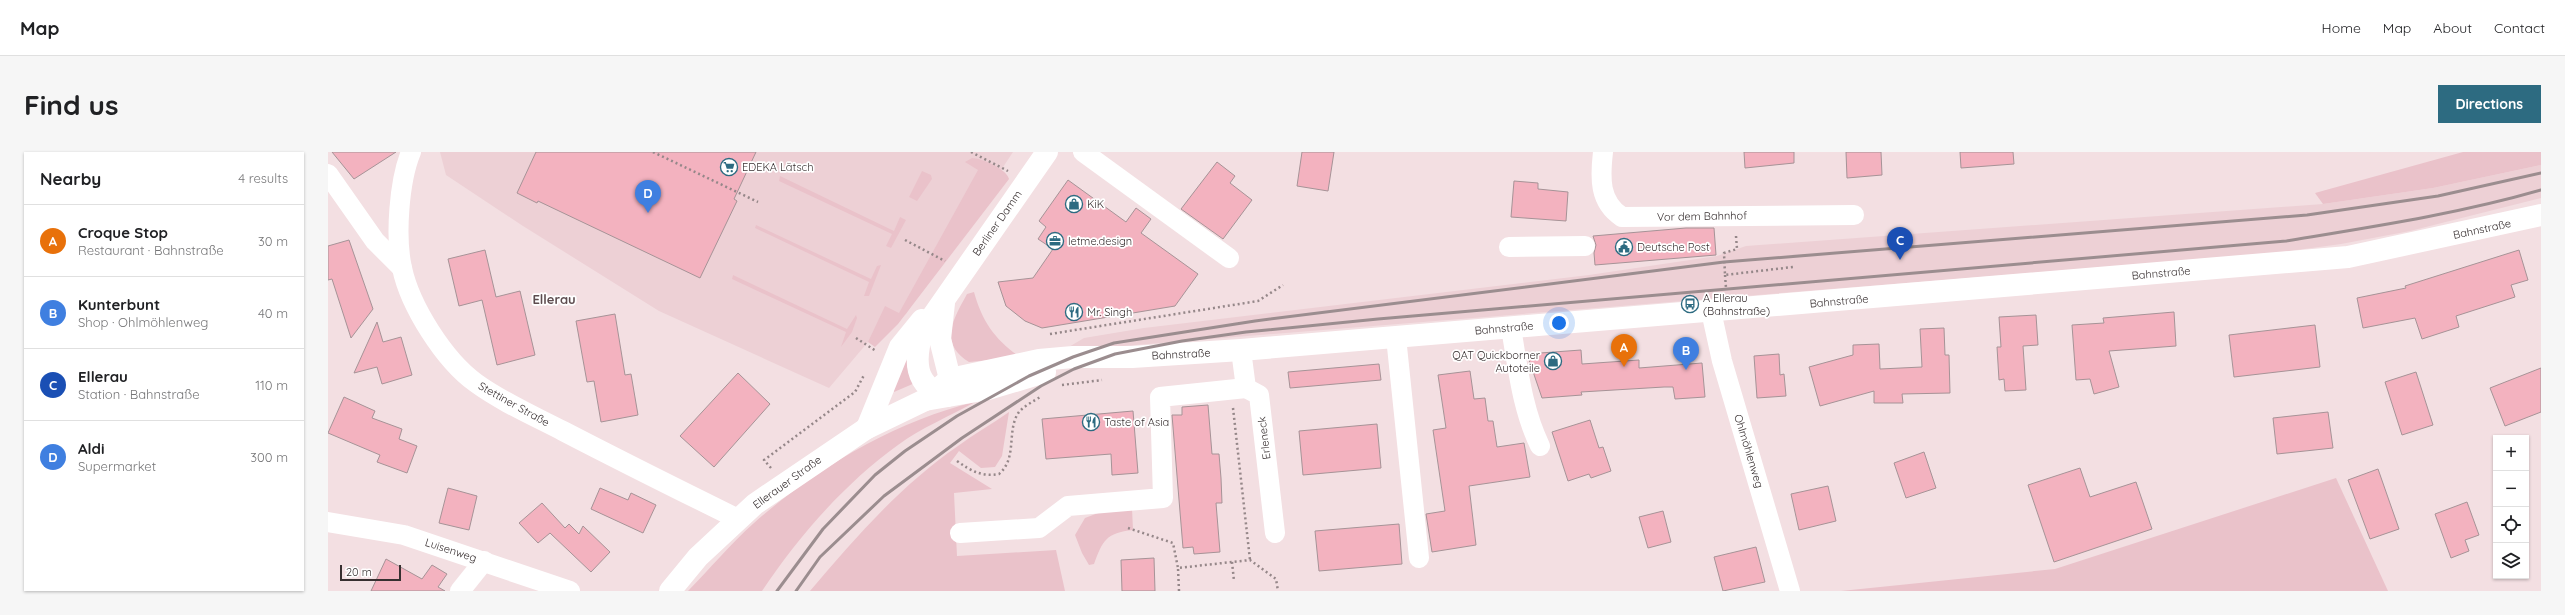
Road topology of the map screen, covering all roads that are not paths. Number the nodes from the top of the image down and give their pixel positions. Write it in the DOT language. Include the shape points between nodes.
graph roads {
  1 [pos="411,152"];
  2 [pos="1047,152"];
  3 [pos="1083,152"];
  4 [pos="1602,152"];
  5 [pos="328,174"];
  6 [pos="1854,214"];
  7 [pos="2541,215"];
  8 [pos="1585,246"];
  9 [pos="1509,247"];
  10 [pos="1229,258"];
  11 [pos="402,268"];
  12 [pos="946,294"];
  13 [pos="1710,311"];
  14 [pos="1512,328"];
  15 [pos="1396,337"];
  16 [pos="1241,350"];
  17 [pos="1246,388"];
  18 [pos="939,392"];
  19 [pos="867,428"];
  20 [pos="1540,446"];
  21 [pos="738,519"];
  22 [pos="328,522"];
  23 [pos="960,533"];
  24 [pos="1275,533"];
  25 [pos="1419,558"];
  26 [pos="484,561"];
  27 [pos="460,591"];
  28 [pos="570,591"];
  29 [pos="670,591"];
  30 [pos="1790,591"];
  1 -- 11 [label="street, Stettiner Straße" via="403,171 399,216"];
  2 -- 12 [label="main road, Berliner Damm"];
  3 -- 10 [label="street"];
  4 -- 6 [label="street, Vor dem Bahnhof" via="1601,169 1605,200 1610,209 1622,217"];
  5 -- 11 [label="street" via="376,241"];
  7 -- 13 [label="main road, Bahnstraße" via="2348,257"];
  8 -- 9 [label="street"];
  11 -- 21 [label="street, Stettiner Straße" via="421,315 444,353 475,383 647,475"];
  12 -- 18 [label="main road, Berliner Damm" via="922,330 918,346 917,360 924,383"];
  12 -- 19 [label="main road" via="900,347"];
  13 -- 14 [label="main road, Bahnstraße"];
  13 -- 30 [label="street, Ohlmöhlenweg" via="1722,361"];
  14 -- 15 [label="main road, Bahnstraße"];
  14 -- 20 [label="street" via="1524,398 1532,429"];
  15 -- 16 [label="main road, Bahnstraße"];
  15 -- 25 [label="street"];
  16 -- 17 [label="street"];
  16 -- 18 [label="main road, Bahnstraße" via="1132,356 1111,362 1057,369 988,389"];
  17 -- 23 [label="street" via="1160,397 1164,498 1068,506 1039,528"];
  17 -- 24 [label="street, Erleneck" via="1259,395"];
  18 -- 19 [label="main road, Ellerauer Straße"];
  19 -- 21 [label="main road, Ellerauer Straße" via="789,478"];
  21 -- 29 [label="main road, Ellerauer Straße" via="698,557"];
  22 -- 26 [label="street, Luisenweg" via="404,535"];
  26 -- 27 [label="street"];
  26 -- 28 [label="street, Luisenweg"];
}
